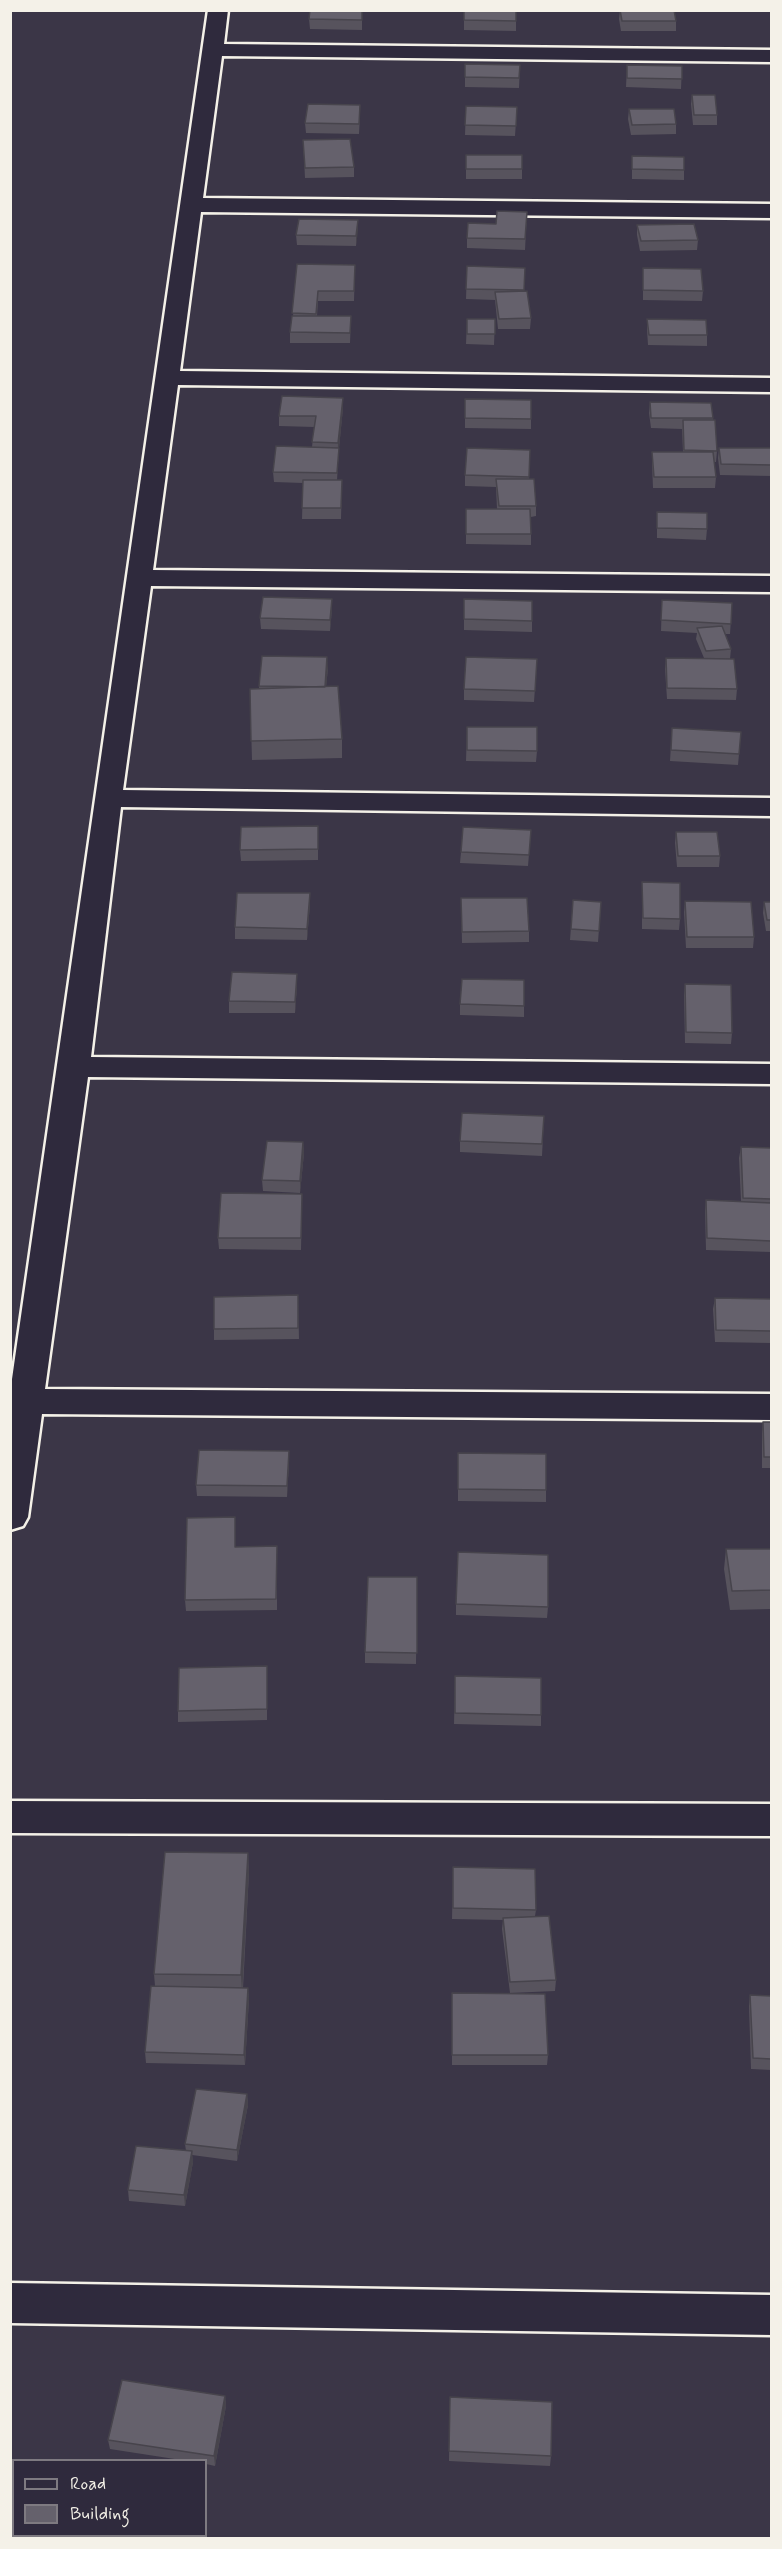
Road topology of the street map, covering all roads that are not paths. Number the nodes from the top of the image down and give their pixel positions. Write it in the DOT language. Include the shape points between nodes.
graph roads {
  1 [pos="218,10"];
  2 [pos="213,50"];
  3 [pos="771,56"];
  4 [pos="191,205"];
  5 [pos="771,211"];
  6 [pos="167,378"];
  7 [pos="771,385"];
  8 [pos="138,578"];
  9 [pos="771,584"];
  10 [pos="108,798"];
  11 [pos="771,807"];
  12 [pos="74,1067"];
  13 [pos="771,1074"];
  14 [pos="27,1401"];
  15 [pos="771,1407"];
  16 [pos="10,1517"];
  17 [pos="10,1817"];
  18 [pos="771,1820"];
  19 [pos="10,2303"];
  20 [pos="771,2315"];
  1 -- 2 [label="street"];
  2 -- 3 [label="street"];
  2 -- 4 [label="street"];
  4 -- 5 [label="street"];
  4 -- 6 [label="street"];
  6 -- 7 [label="street"];
  6 -- 8 [label="street"];
  8 -- 9 [label="street"];
  8 -- 10 [label="street"];
  10 -- 11 [label="street"];
  10 -- 12 [label="street"];
  12 -- 13 [label="street"];
  12 -- 14 [label="street"];
  14 -- 15 [label="street"];
  14 -- 16 [label="street"];
  17 -- 18 [label="street"];
  19 -- 20 [label="street"];
}
